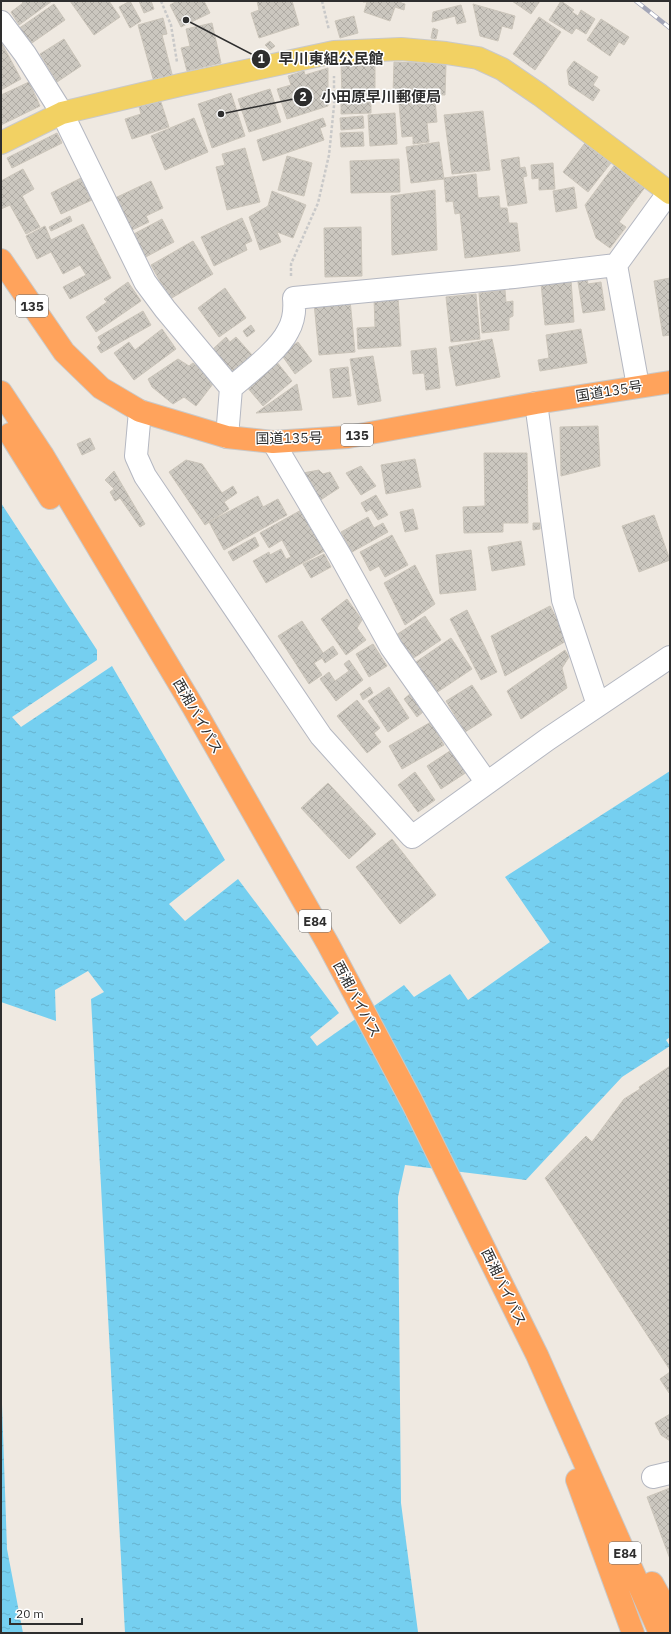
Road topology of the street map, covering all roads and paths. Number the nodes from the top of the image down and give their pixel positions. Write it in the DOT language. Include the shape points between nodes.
graph roads {
  1 [pos="160,1"];
  2 [pos="322,1"];
  3 [pos="1,22"];
  4 [pos="334,52"];
  5 [pos="180,85"];
  6 [pos="62,113"];
  7 [pos="1,143"];
  8 [pos="670,192"];
  9 [pos="1,260"];
  10 [pos="616,265"];
  11 [pos="294,298"];
  12 [pos="670,382"];
  13 [pos="638,386"];
  14 [pos="231,388"];
  15 [pos="1,392"];
  16 [pos="536,403"];
  17 [pos="140,411"];
  18 [pos="1,420"];
  19 [pos="227,437"];
  20 [pos="274,442"];
  21 [pos="670,657"];
  22 [pos="598,705"];
  23 [pos="487,783"];
  24 [pos="583,1476"];
  25 [pos="670,1615"];
  26 [pos="633,1633"];
  27 [pos="645,1633"];
  28 [pos="660,1633"];
  1 -- 5 [label="path" via="171,25"];
  2 -- 4 [label="path"];
  3 -- 6 [label="street" via="25,54"];
  4 -- 5 [label="main road"];
  4 -- 8 [label="main road" via="400,49 478,58 502,69 540,95"];
  4 -- 11 [label="path" via="334,106 329,155 318,202 291,264 290,290"];
  5 -- 6 [label="main road"];
  6 -- 7 [label="main road"];
  6 -- 14 [label="street" via="145,282"];
  8 -- 10 [label="street"];
  9 -- 17 [label="highway, 国道135号 / 135" via="64,352 101,388"];
  10 -- 11 [label="street"];
  10 -- 13 [label="street"];
  11 -- 14 [label="street" via="295,310 288,332 275,348"];
  12 -- 13 [label="highway, 国道135号 / 135"];
  13 -- 16 [label="highway, 国道135号 / 135"];
  14 -- 19 [label="street"];
  15 -- 24 [label="highway, 西湘バイパス / E84" via="42,454 188,698 328,944 416,1109 537,1355"];
  16 -- 20 [label="highway, 国道135号 / 135" via="348,436"];
  16 -- 22 [label="street" via="563,600"];
  17 -- 19 [label="highway, 国道135号 / 135"];
  17 -- 23 [label="street" via="136,456 145,476 321,736 412,837"];
  18 -- 24 [label="highway, 西湘バイパス / E84" via="180,710 318,951 400,1109"];
  19 -- 20 [label="highway, 国道135号 / 135"];
  20 -- 23 [label="street" via="391,647"];
  21 -- 22 [label="street"];
  22 -- 23 [label="street"];
  24 -- 25 [label="highway, E84"];
  24 -- 26 [label="highway, E84"];
  24 -- 27 [label="highway, 西湘バイパス / E84"];
  24 -- 28 [label="highway, 西湘バイパス / E84"];
}
